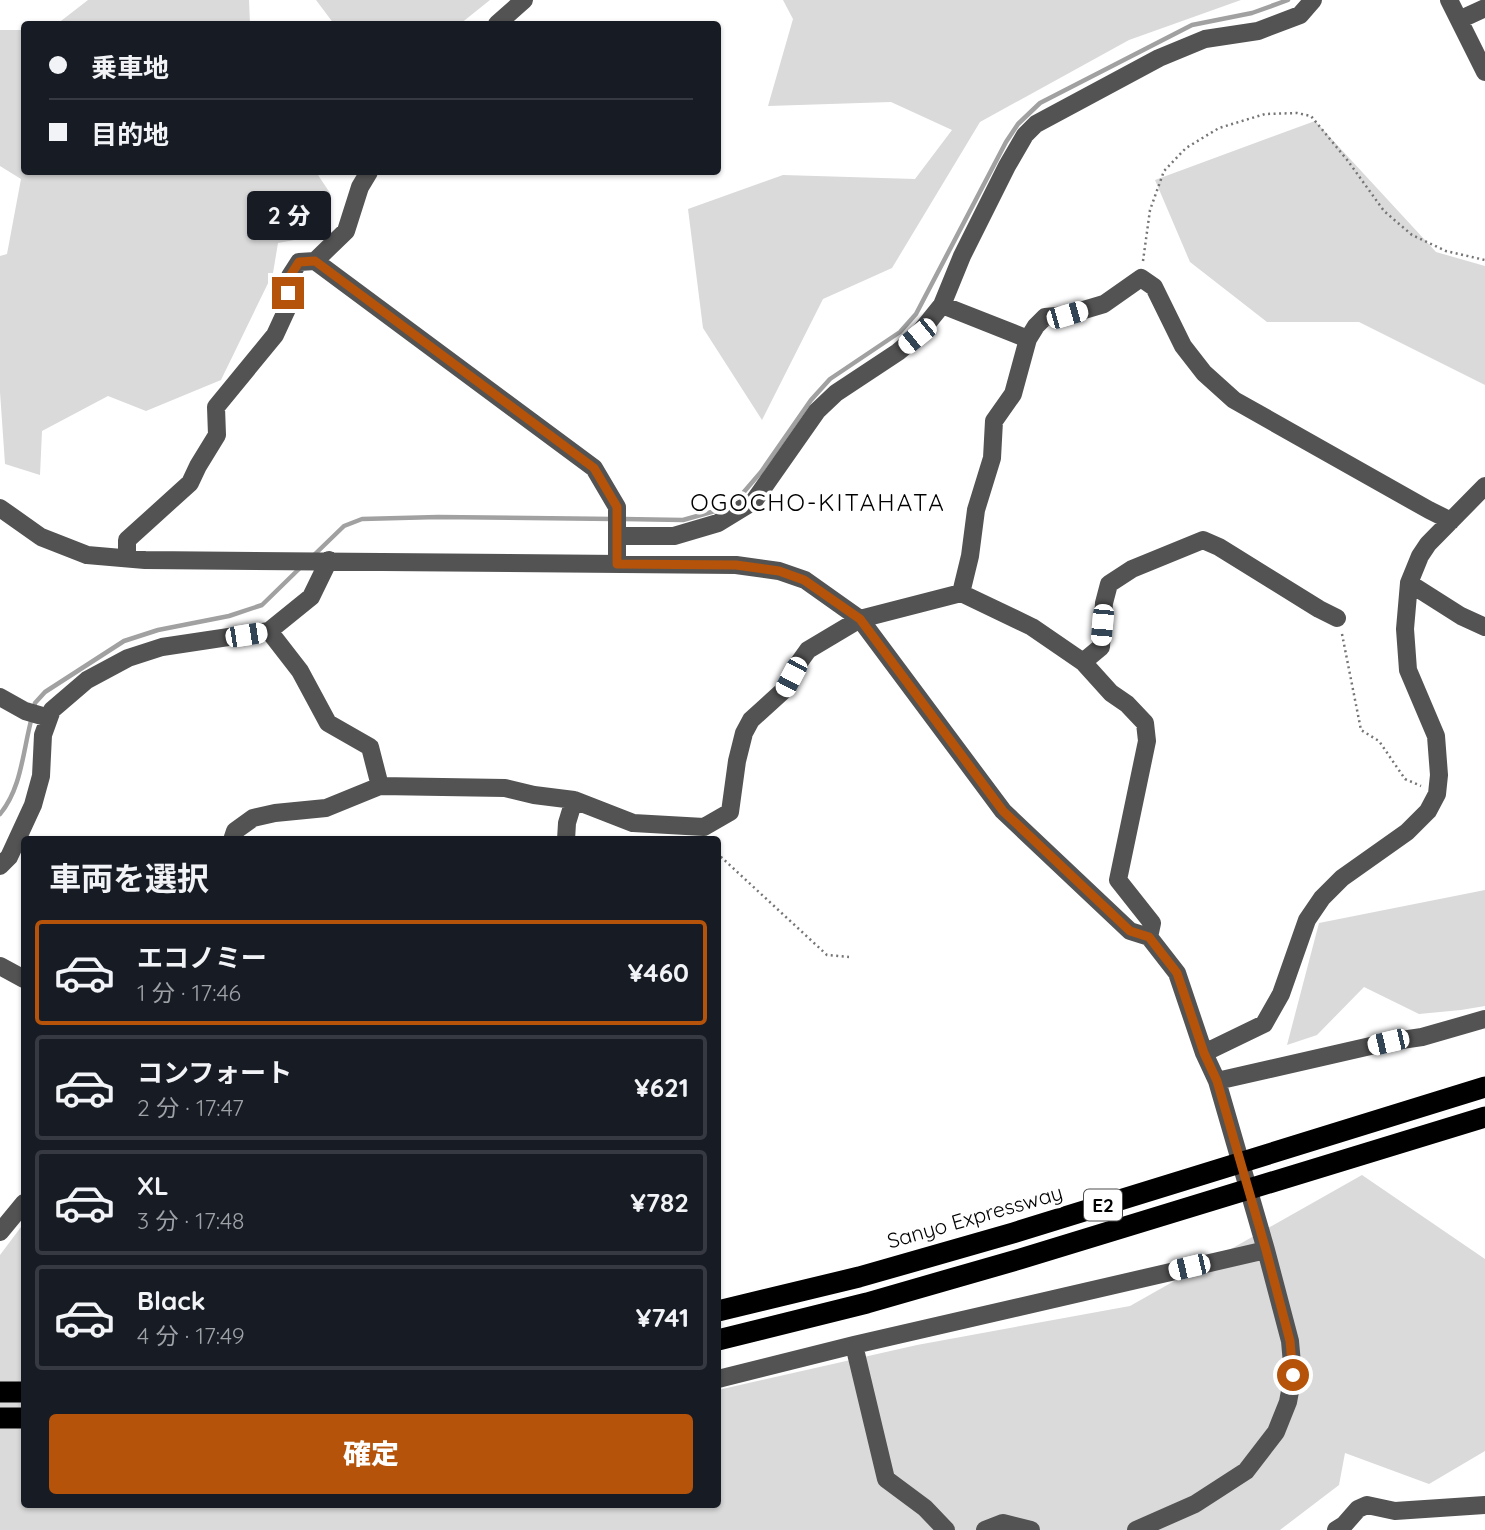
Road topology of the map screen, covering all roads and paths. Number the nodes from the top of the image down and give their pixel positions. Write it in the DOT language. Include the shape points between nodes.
graph roads {
  1 [pos="524,0"];
  2 [pos="1313,0"];
  3 [pos="1449,0"];
  4 [pos="1485,8"];
  5 [pos="1459,20"];
  6 [pos="500,21"];
  7 [pos="1485,72"];
  8 [pos="367,175"];
  9 [pos="1485,260"];
  10 [pos="315,261"];
  11 [pos="1141,278"];
  12 [pos="942,305"];
  13 [pos="1028,339"];
  14 [pos="1485,486"];
  15 [pos="0,508"];
  16 [pos="1429,510"];
  17 [pos="1451,521"];
  18 [pos="617,536"];
  19 [pos="674,536"];
  20 [pos="1428,544"];
  21 [pos="127,558"];
  22 [pos="329,560"];
  23 [pos="617,564"];
  24 [pos="674,565"];
  25 [pos="1409,583"];
  26 [pos="961,593"];
  27 [pos="1337,618"];
  28 [pos="860,619"];
  29 [pos="1485,627"];
  30 [pos="269,631"];
  31 [pos="1083,662"];
  32 [pos="0,697"];
  33 [pos="49,718"];
  34 [pos="380,786"];
  35 [pos="1437,793"];
  36 [pos="574,800"];
  37 [pos="233,836"];
  38 [pos="566,836"];
  39 [pos="721,857"];
  40 [pos="0,866"];
  41 [pos="1149,937"];
  42 [pos="849,957"];
  43 [pos="0,966"];
  44 [pos="21,977"];
  45 [pos="1485,1018"];
  46 [pos="1204,1053"];
  47 [pos="1217,1081"];
  48 [pos="1485,1087"];
  49 [pos="1485,1117"];
  50 [pos="21,1207"];
  51 [pos="0,1233"];
  52 [pos="1266,1250"];
  53 [pos="721,1310"];
  54 [pos="721,1339"];
  55 [pos="854,1345"];
  56 [pos="721,1378"];
  57 [pos="0,1392"];
  58 [pos="21,1392"];
  59 [pos="0,1418"];
  60 [pos="21,1418"];
  61 [pos="1485,1506"];
  62 [pos="946,1530"];
  63 [pos="985,1530"];
  64 [pos="1031,1530"];
  65 [pos="1136,1530"];
  66 [pos="1336,1530"];
  1 -- 6 [label="street"];
  2 -- 12 [label="street" via="1300,15 1258,31 1205,38 1159,58 1036,124 1007,166"];
  3 -- 5 [label="street"];
  4 -- 5 [label="street"];
  5 -- 7 [label="street"];
  8 -- 10 [label="street" via="346,231"];
  9 -- 11 [label="path" via="1446,251 1412,235 1384,211 1311,116 1265,114 1219,128 1186,148 1164,171 1150,210"];
  10 -- 18 [label="street" via="594,468 617,507"];
  10 -- 21 [label="street" via="299,262 294,269 287,309 275,335 216,407 217,435 190,483 127,540"];
  11 -- 13 [label="street" via="1104,304 1045,317"];
  11 -- 16 [label="street" via="1154,287 1183,345 1203,373 1234,400"];
  12 -- 13 [label="street"];
  12 -- 19 [label="street" via="917,336 817,411 754,501 718,523"];
  13 -- 26 [label="street" via="1013,394 994,421 992,458 976,510"];
  14 -- 17 [label="street"];
  15 -- 21 [label="street" via="41,537 87,555"];
  16 -- 17 [label="street"];
  16 -- 20 [label="street" via="1422,539"];
  17 -- 20 [label="street"];
  18 -- 19 [label="street"];
  18 -- 23 [label="street"];
  19 -- 24 [label="street"];
  20 -- 25 [label="street"];
  21 -- 22 [label="street"];
  22 -- 23 [label="street"];
  22 -- 30 [label="street" via="311,597"];
  23 -- 24 [label="street"];
  24 -- 28 [label="street" via="736,565 779,571 804,580"];
  25 -- 29 [label="street"];
  25 -- 35 [label="street" via="1408,670 1436,736"];
  26 -- 28 [label="street"];
  26 -- 31 [label="street" via="1032,627"];
  27 -- 31 [label="street" via="1203,540 1132,569 1109,584 1101,647"];
  27 -- 35 [label="path" via="1361,730 1379,741 1405,779"];
  28 -- 36 [label="street" via="808,650 784,690 751,720 737,761 730,812 704,827 633,823"];
  28 -- 41 [label="street" via="1003,811 1130,931"];
  30 -- 33 [label="street" via="162,646 128,658 87,680 52,710"];
  30 -- 34 [label="street" via="300,671 328,723 370,747"];
  31 -- 41 [label="street" via="1144,723 1147,741 1118,880 1152,923"];
  32 -- 33 [label="street"];
  33 -- 40 [label="street" via="33,805 9,857"];
  34 -- 36 [label="street" via="505,788"];
  34 -- 37 [label="street" via="326,807 253,818"];
  35 -- 46 [label="street" via="1428,811 1407,832 1342,878 1322,898 1307,920 1281,995 1264,1024"];
  36 -- 38 [label="street"];
  39 -- 42 [label="path" via="827,955"];
  41 -- 46 [label="street" via="1177,973"];
  43 -- 44 [label="street"];
  45 -- 47 [label="street" via="1422,1037"];
  46 -- 47 [label="street"];
  47 -- 52 [label="street"];
  48 -- 53 [label="highway, Sanyo Expressway / E2" via="1013,1233"];
  49 -- 54 [label="highway, E2" via="1020,1259"];
  50 -- 51 [label="street"];
  52 -- 55 [label="street"];
  52 -- 65 [label="street" via="1290,1341 1293,1375 1276,1432 1246,1471 1195,1504"];
  55 -- 56 [label="street"];
  55 -- 62 [label="street" via="886,1479"];
  57 -- 58 [label="highway"];
  59 -- 60 [label="highway"];
  61 -- 66 [label="street" via="1395,1511 1367,1505"];
  63 -- 64 [label="street" via="1003,1523"];
}
